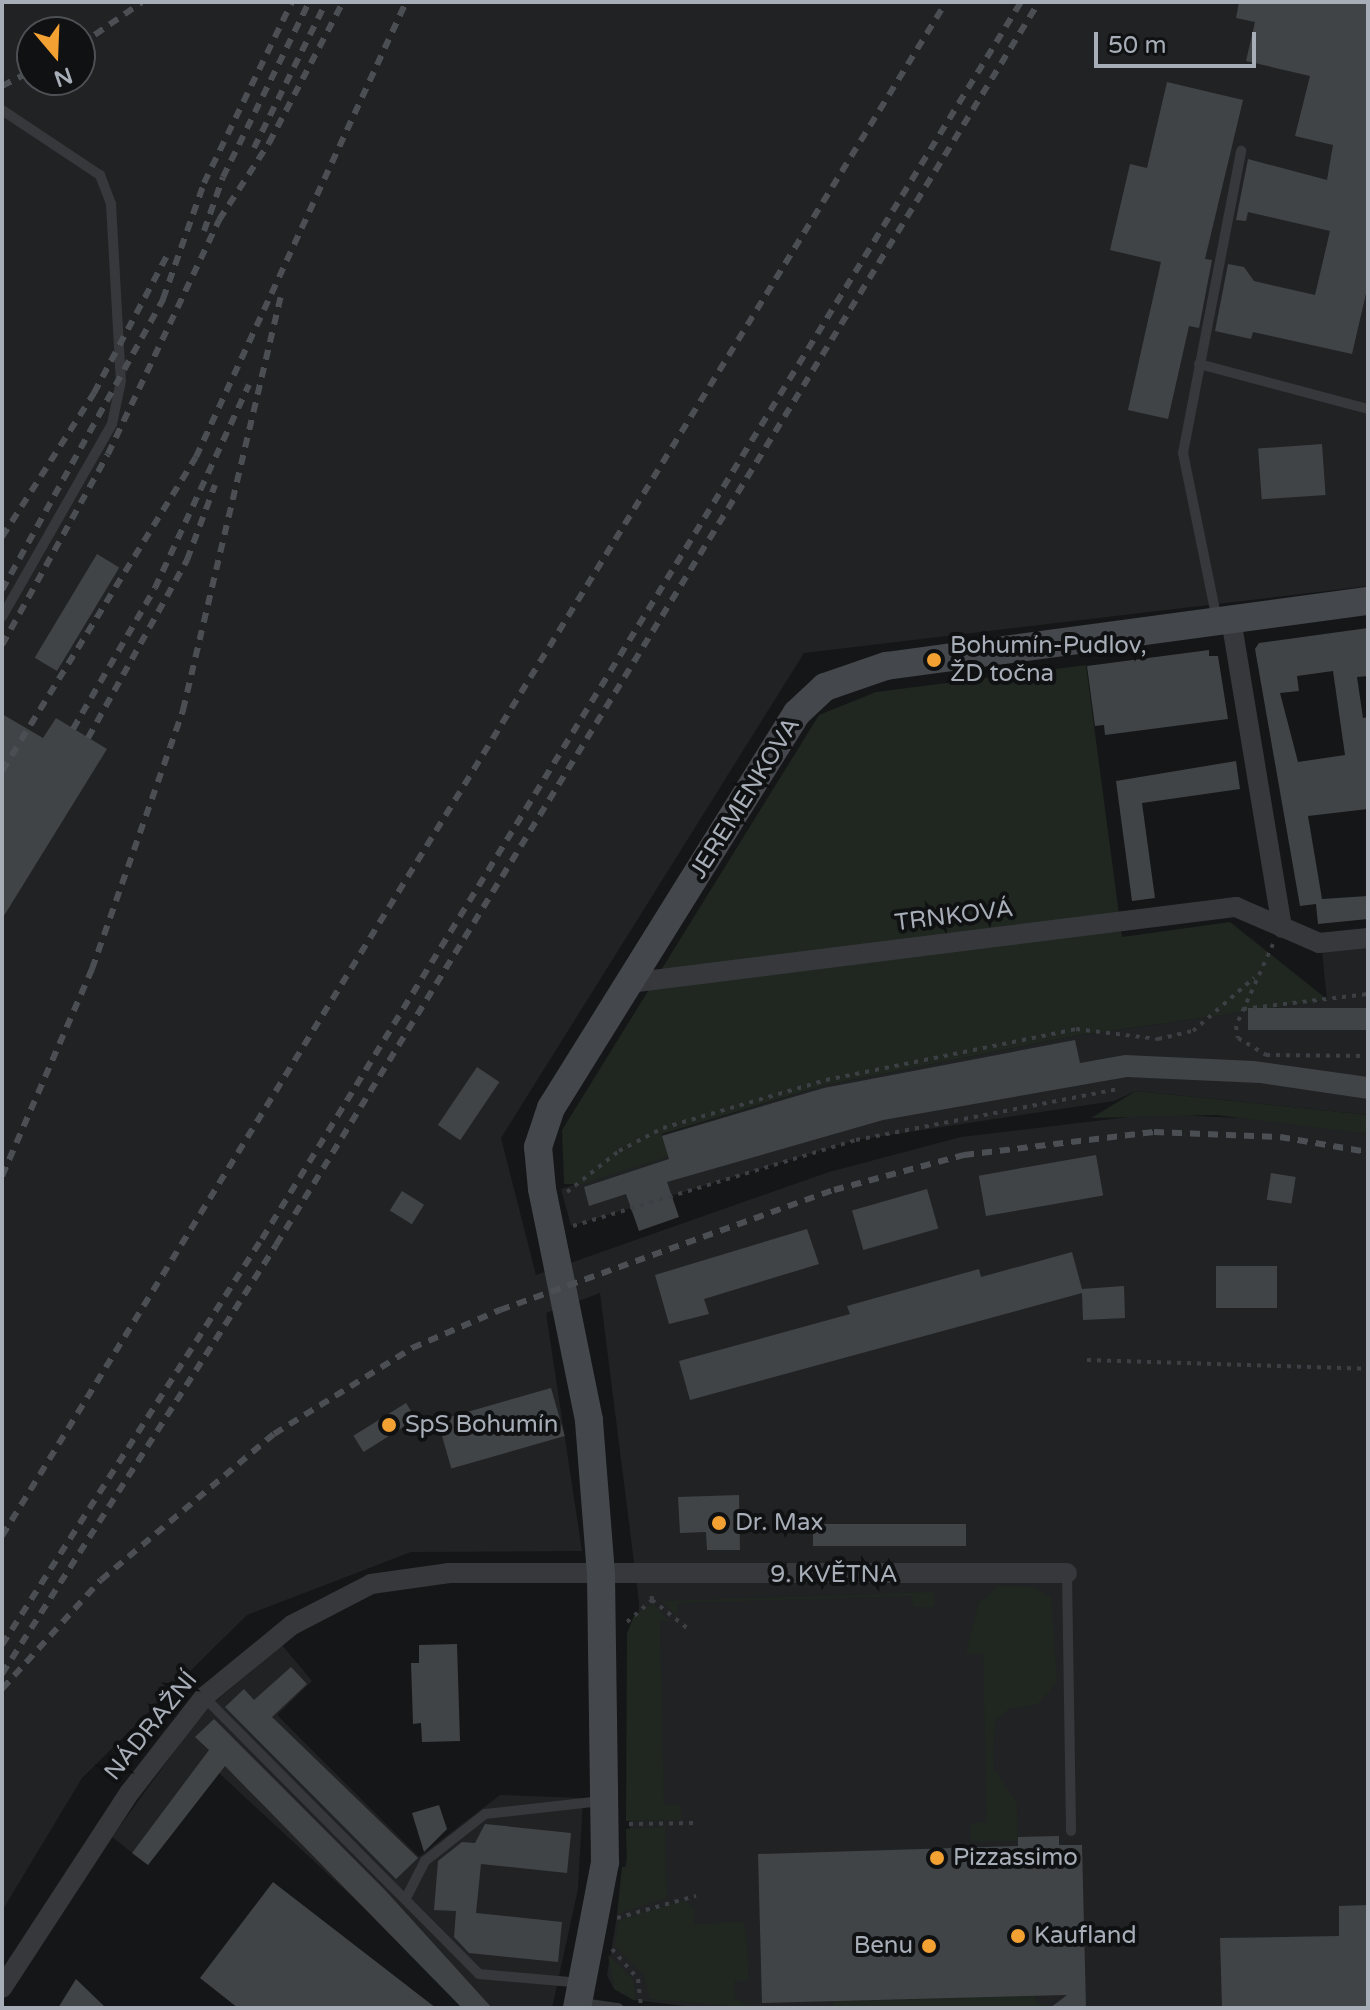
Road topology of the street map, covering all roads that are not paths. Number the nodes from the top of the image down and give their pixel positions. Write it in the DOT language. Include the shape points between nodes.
graph roads {
  1 [pos="2,110"];
  2 [pos="1241,151"];
  3 [pos="1199,364"];
  4 [pos="1368,409"];
  5 [pos="1368,601"];
  6 [pos="2,617"];
  7 [pos="1224,619"];
  8 [pos="1282,928"];
  9 [pos="1368,938"];
  10 [pos="629,983"];
  11 [pos="1067,1573"];
  12 [pos="601,1574"];
  13 [pos="204,1697"];
  14 [pos="607,1800"];
  15 [pos="1071,1831"];
  16 [pos="406,1898"];
  17 [pos="2,1988"];
  18 [pos="579,1998"];
  19 [pos="619,2008"];
  1 -- 6 [label="lane" via="100,175 111,204 121,381 112,424"];
  2 -- 3 [label="lane"];
  3 -- 4 [label="lane"];
  3 -- 7 [label="lane" via="1183,453"];
  5 -- 7 [label="street, JEREMENKOVA"];
  7 -- 8 [label="street"];
  7 -- 10 [label="street, JEREMENKOVA" via="886,666 825,687 797,713"];
  8 -- 9 [label="street, TRNKOVÁ" via="1319,943"];
  8 -- 10 [label="street, TRNKOVÁ" via="1236,907"];
  10 -- 12 [label="street, JEREMENKOVA" via="544,1122 538,1147 589,1420"];
  11 -- 12 [label="street, 9. KVĚTNA"];
  11 -- 15 [label="lane"];
  12 -- 13 [label="street, NÁDRAŽNÍ" via="437,1574 371,1584 292,1625"];
  12 -- 14 [label="street"];
  13 -- 16 [label="lane"];
  13 -- 17 [label="street, NÁDRAŽNÍ" via="130,1792"];
  14 -- 16 [label="lane" via="485,1814 425,1861"];
  14 -- 18 [label="street" via="605,1862"];
  16 -- 18 [label="lane" via="479,1974"];
  18 -- 19 [label="lane"];
}
